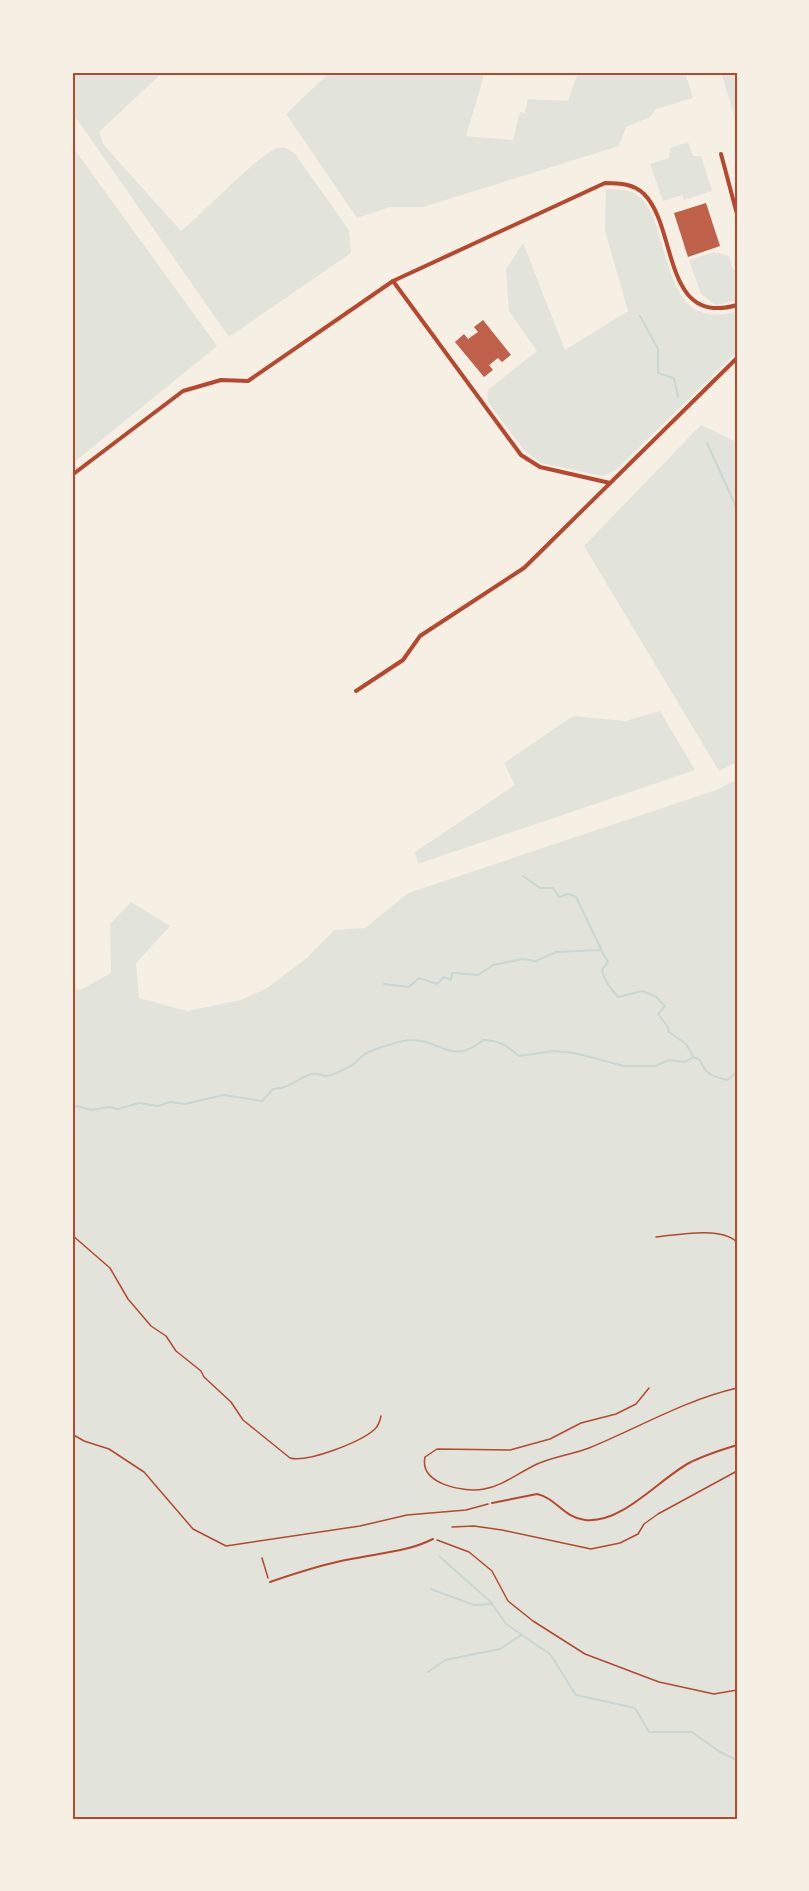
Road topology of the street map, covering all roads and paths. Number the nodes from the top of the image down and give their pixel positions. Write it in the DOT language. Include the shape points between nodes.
graph roads {
  1 [pos="720,154"];
  2 [pos="737,214"];
  3 [pos="393,282"];
  4 [pos="737,305"];
  5 [pos="737,358"];
  6 [pos="72,474"];
  7 [pos="610,483"];
  8 [pos="356,691"];
  9 [pos="72,1235"];
  10 [pos="656,1238"];
  11 [pos="737,1242"];
  12 [pos="649,1388"];
  13 [pos="737,1388"];
  14 [pos="381,1416"];
  15 [pos="72,1434"];
  16 [pos="737,1444"];
  17 [pos="492,1503"];
  18 [pos="433,1539"];
  19 [pos="262,1558"];
  20 [pos="270,1582"];
  21 [pos="737,1690"];
  1 -- 2 [label="street"];
  3 -- 4 [label="street" via="588,189 621,183 634,187 652,205 672,263 688,293 706,308"];
  3 -- 6 [label="street" via="248,381 221,380 183,391"];
  3 -- 7 [label="street" via="521,455 540,467"];
  5 -- 7 [label="street"];
  7 -- 8 [label="street" via="524,568 420,636 403,660"];
  9 -- 14 [label="path" via="110,1268 128,1299 151,1326 201,1371 243,1420 290,1458 314,1457 367,1435"];
  10 -- 11 [label="path" via="698,1232 732,1237"];
  12 -- 13 [label="path" via="636,1404 616,1414 580,1423 550,1439 510,1450 436,1449 426,1456 424,1463 428,1473 441,1482 459,1489 484,1489 517,1477 533,1465 588,1448 674,1410"];
  15 -- 17 [label="path" via="109,1449 144,1472 193,1529 226,1546"];
  16 -- 17 [label="lane" via="690,1463 608,1518 574,1518 537,1494"];
  18 -- 20 [label="lane"];
  18 -- 21 [label="path" via="469,1552 492,1571 508,1601 585,1654 659,1682 714,1694"];
  19 -- 20 [label="path"];
}
